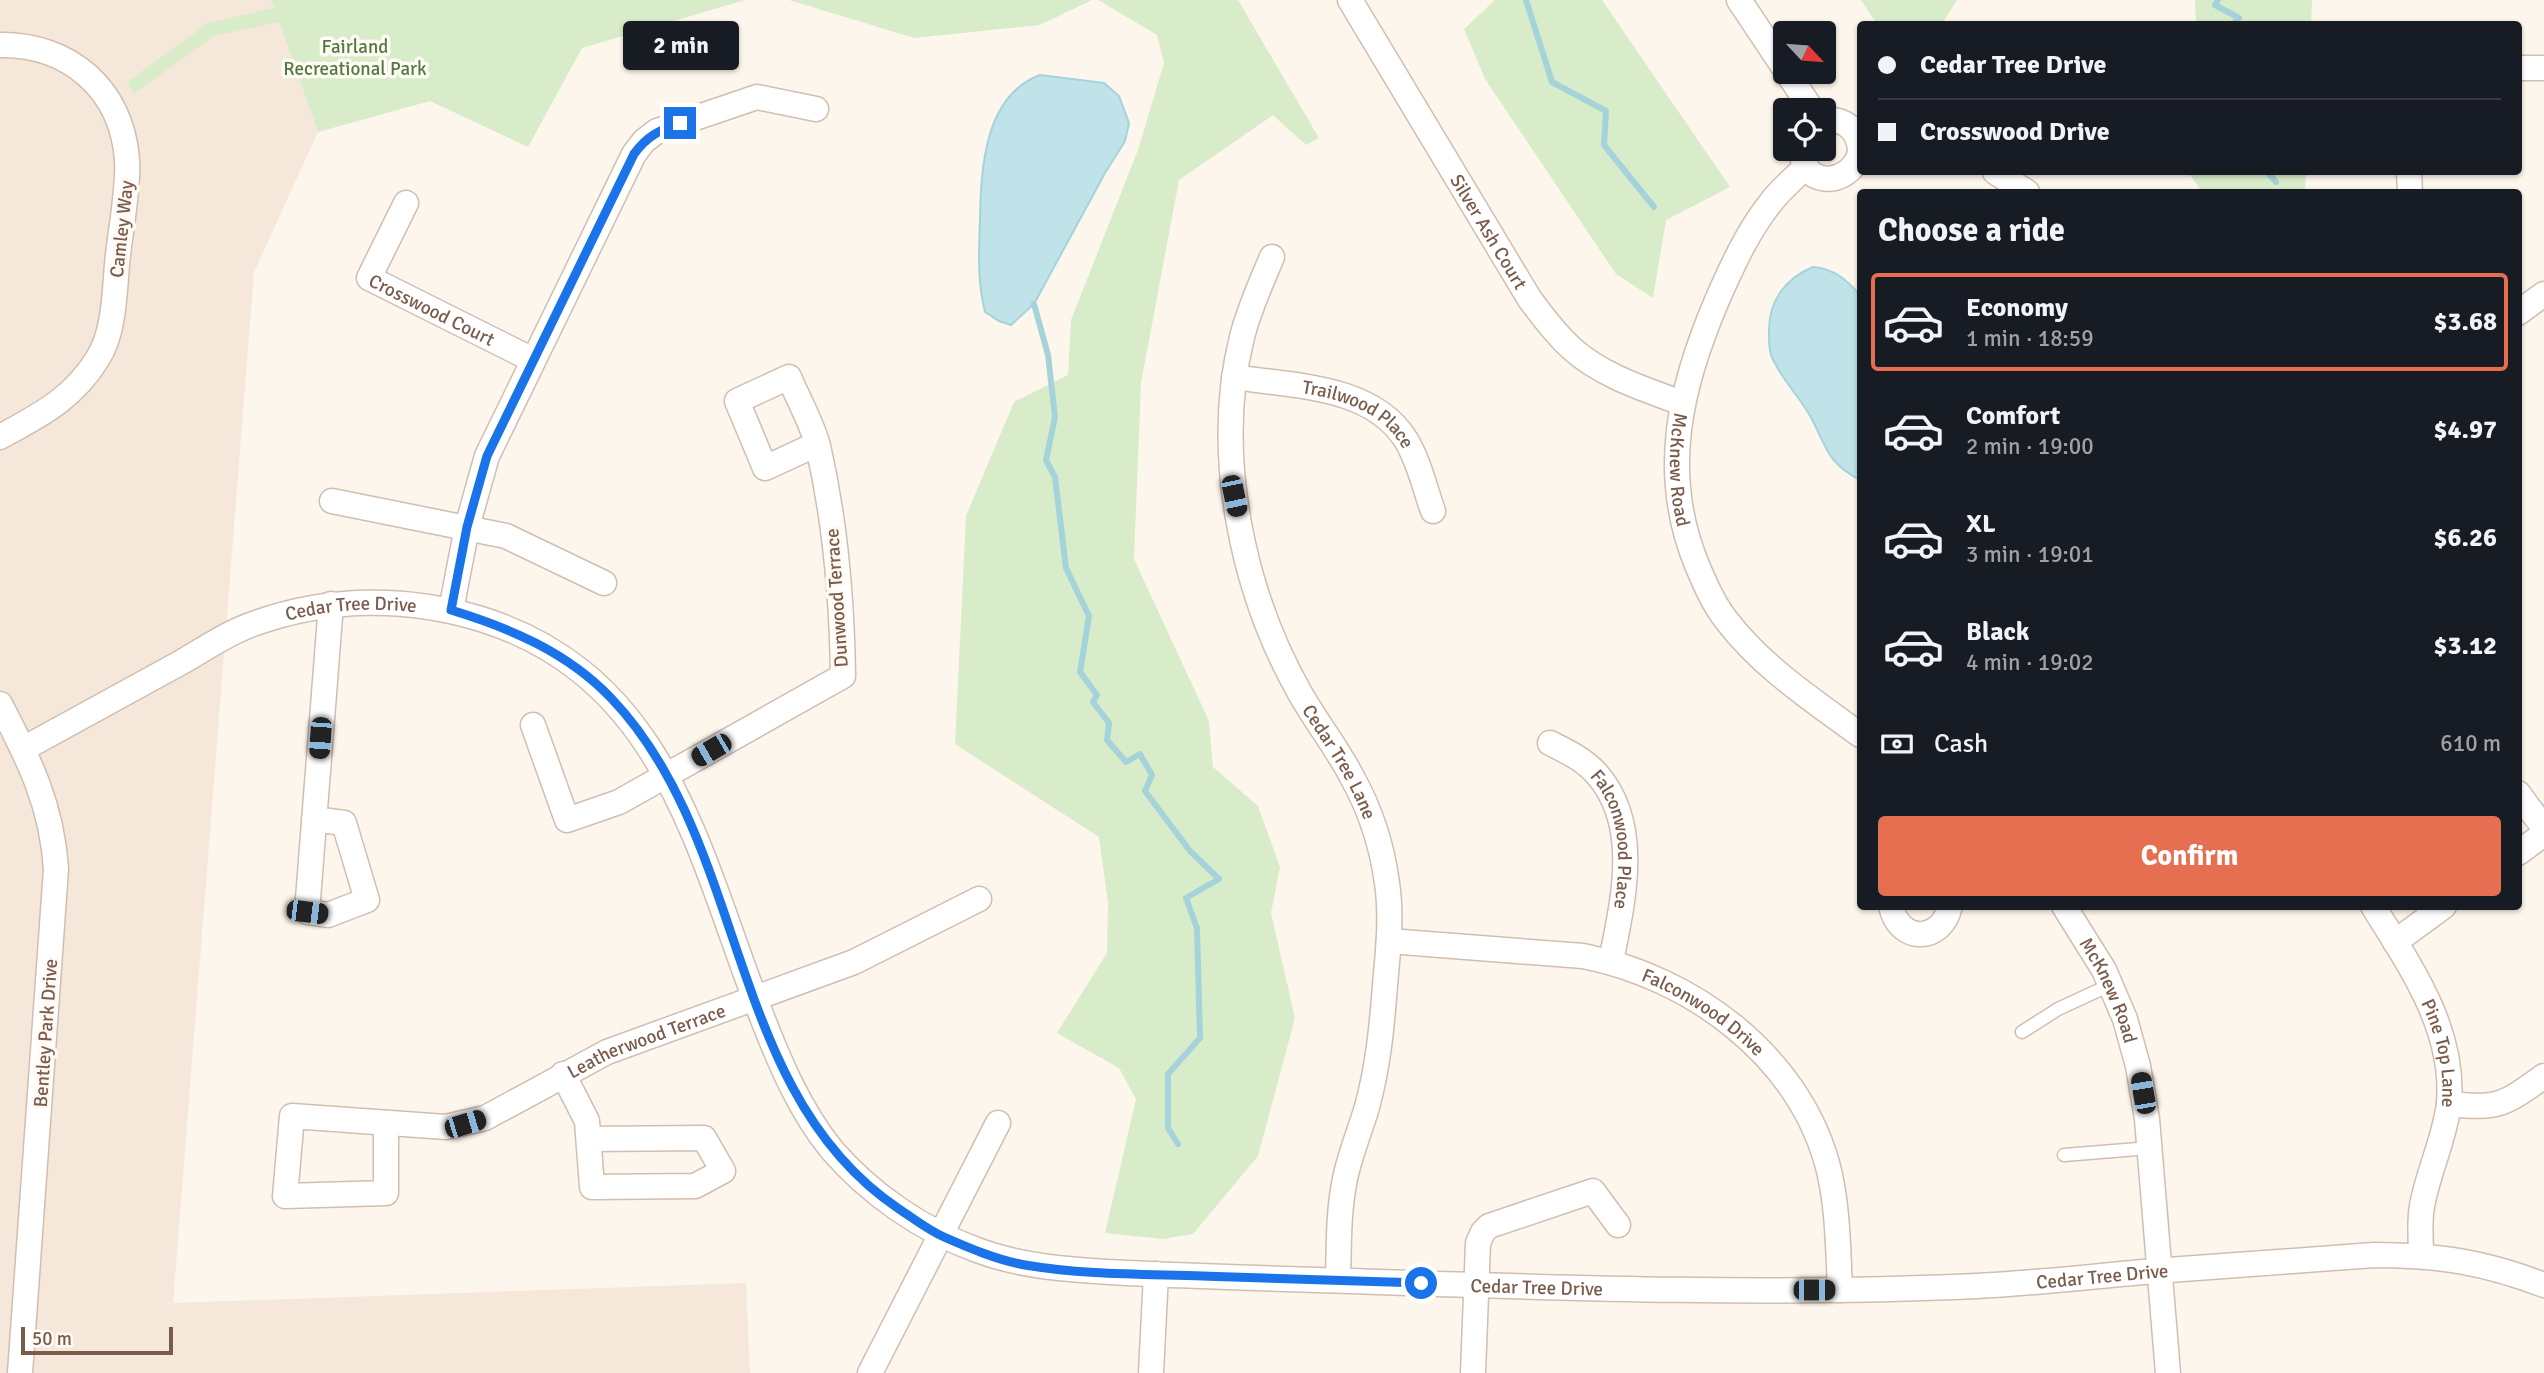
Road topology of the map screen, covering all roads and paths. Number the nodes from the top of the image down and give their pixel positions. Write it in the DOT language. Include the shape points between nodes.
graph roads {
  1 [pos="1350,0"];
  2 [pos="1739,0"];
  3 [pos="0,45"];
  4 [pos="1773,51"];
  5 [pos="2522,68"];
  6 [pos="2544,68"];
  7 [pos="816,109"];
  8 [pos="1836,121"];
  9 [pos="1857,135"];
  10 [pos="1802,161"];
  11 [pos="1806,161"];
  12 [pos="1857,162"];
  13 [pos="2003,175"];
  14 [pos="2028,184"];
  15 [pos="407,203"];
  16 [pos="1272,257"];
  17 [pos="2544,294"];
  18 [pos="2522,310"];
  19 [pos="533,360"];
  20 [pos="1234,377"];
  21 [pos="1682,403"];
  22 [pos="0,437"];
  23 [pos="817,444"];
  24 [pos="332,501"];
  25 [pos="1433,511"];
  26 [pos="467,527"];
  27 [pos="604,583"];
  28 [pos="331,604"];
  29 [pos="451,610"];
  30 [pos="0,704"];
  31 [pos="533,725"];
  32 [pos="1857,733"];
  33 [pos="1550,743"];
  34 [pos="23,749"];
  35 [pos="668,775"];
  36 [pos="2522,798"];
  37 [pos="314,819"];
  38 [pos="2544,828"];
  39 [pos="2544,834"];
  40 [pos="2522,850"];
  41 [pos="979,899"];
  42 [pos="1892,910"];
  43 [pos="1949,910"];
  44 [pos="2067,910"];
  45 [pos="2375,910"];
  46 [pos="2439,910"];
  47 [pos="1389,941"];
  48 [pos="2395,942"];
  49 [pos="1611,961"];
  50 [pos="2110,985"];
  51 [pos="755,999"];
  52 [pos="2022,1032"];
  53 [pos="563,1074"];
  54 [pos="2544,1076"];
  55 [pos="2449,1104"];
  56 [pos="386,1123"];
  57 [pos="998,1123"];
  58 [pos="589,1139"];
  59 [pos="2150,1148"];
  60 [pos="2064,1155"];
  61 [pos="1618,1225"];
  62 [pos="939,1236"];
  63 [pos="2421,1255"];
  64 [pos="2161,1271"];
  65 [pos="1156,1274"];
  66 [pos="1338,1280"];
  67 [pos="1477,1285"];
  68 [pos="2544,1285"];
  69 [pos="1840,1290"];
  70 [pos="20,1373"];
  71 [pos="870,1373"];
  72 [pos="1152,1373"];
  73 [pos="1473,1373"];
  74 [pos="2168,1373"];
  1 -- 21 [label="street, Silver Ash Court" via="1548,323 1572,349 1597,366 1629,384"];
  2 -- 4 [label="street"];
  3 -- 22 [label="street, Camley Way" via="40,49 65,58 87,74 120,121 128,162 110,325 99,356 81,383 57,405"];
  5 -- 6 [label="street"];
  7 -- 19 [label="street" via="757,97 657,131 644,141"];
  8 -- 9 [label="street"];
  10 -- 21 [label="street, McKnew Road" via="1748,236 1702,337"];
  11 -- 12 [label="street" via="1815,175 1828,179 1848,174"];
  13 -- 14 [label="street"];
  15 -- 19 [label="street, Crosswood Court" via="369,278"];
  16 -- 20 [label="street, Cedar Tree Lane" via="1241,337"];
  17 -- 18 [label="street"];
  19 -- 26 [label="street" via="487,456"];
  20 -- 25 [label="street, Trailwood Place" via="1329,392 1357,399 1379,413 1408,443"];
  20 -- 47 [label="street, Cedar Tree Lane" via="1230,454 1243,543 1260,602 1300,694 1366,804 1387,884"];
  21 -- 32 [label="street, McKnew Road" via="1677,479 1682,521 1706,587 1726,620 1754,652"];
  23 -- 35 [label="street, Dunwood Terrace" via="836,556 842,676"];
  24 -- 26 [label="street"];
  26 -- 27 [label="street" via="506,536"];
  26 -- 29 [label="street"];
  28 -- 29 [label="street, Cedar Tree Drive" via="412,603"];
  28 -- 34 [label="street, Cedar Tree Drive" via="246,626"];
  28 -- 37 [label="street"];
  29 -- 35 [label="street, Cedar Tree Drive" via="539,643 576,667 611,698"];
  30 -- 34 [label="street, Bentley Park Drive"];
  31 -- 35 [label="street, Dunwood Terrace" via="567,820 619,802"];
  33 -- 49 [label="street, Falconwood Place" via="1595,772 1610,792 1618,816 1626,876"];
  34 -- 70 [label="street, Bentley Park Drive" via="47,809 56,869"];
  35 -- 51 [label="street, Cedar Tree Drive"];
  36 -- 38 [label="street"];
  39 -- 40 [label="street"];
  41 -- 51 [label="street, Leatherwood Terrace" via="854,962"];
  42 -- 43 [label="street" via="1901,928 1924,935 1937,930"];
  44 -- 50 [label="street, McKnew Road"];
  45 -- 48 [label="street, Pine Top Lane"];
  46 -- 48 [label="street"];
  47 -- 49 [label="street, Falconwood Drive"];
  47 -- 66 [label="street, Cedar Tree Lane" via="1376,1073 1340,1204"];
  48 -- 55 [label="street, Pine Top Lane" via="2445,1043"];
  49 -- 69 [label="street, Falconwood Drive" via="1690,996 1757,1045 1781,1071 1818,1136 1827,1164 1835,1202"];
  50 -- 52 [label="lane"];
  50 -- 59 [label="street, McKnew Road" via="2138,1066"];
  51 -- 53 [label="street, Leatherwood Terrace" via="607,1052"];
  51 -- 62 [label="street, Cedar Tree Drive" via="781,1065 831,1149 886,1200"];
  53 -- 56 [label="street, Leatherwood Terrace" via="485,1118 465,1124"];
  53 -- 58 [label="street" via="587,1121"];
  54 -- 55 [label="street" via="2499,1105"];
  55 -- 63 [label="street, Pine Top Lane" via="2422,1208"];
  56 -- 56 [label="street, Leatherwood Terrace" via="292,1116 285,1196 386,1193"];
  57 -- 62 [label="street"];
  58 -- 58 [label="street" via="592,1187 695,1186 723,1171 704,1138"];
  59 -- 60 [label="lane"];
  59 -- 64 [label="street, McKnew Road"];
  61 -- 67 [label="street" via="1593,1191 1489,1226 1478,1243"];
  62 -- 65 [label="street, Cedar Tree Drive" via="1024,1265"];
  62 -- 71 [label="street"];
  63 -- 64 [label="street, Cedar Tree Drive"];
  63 -- 68 [label="street, Cedar Tree Drive" via="2504,1269"];
  64 -- 69 [label="street, Cedar Tree Drive"];
  64 -- 74 [label="street, McKnew Road"];
  65 -- 66 [label="street, Cedar Tree Drive"];
  65 -- 72 [label="street"];
  66 -- 67 [label="street, Cedar Tree Drive"];
  67 -- 69 [label="street, Cedar Tree Drive"];
  67 -- 73 [label="street"];
}
